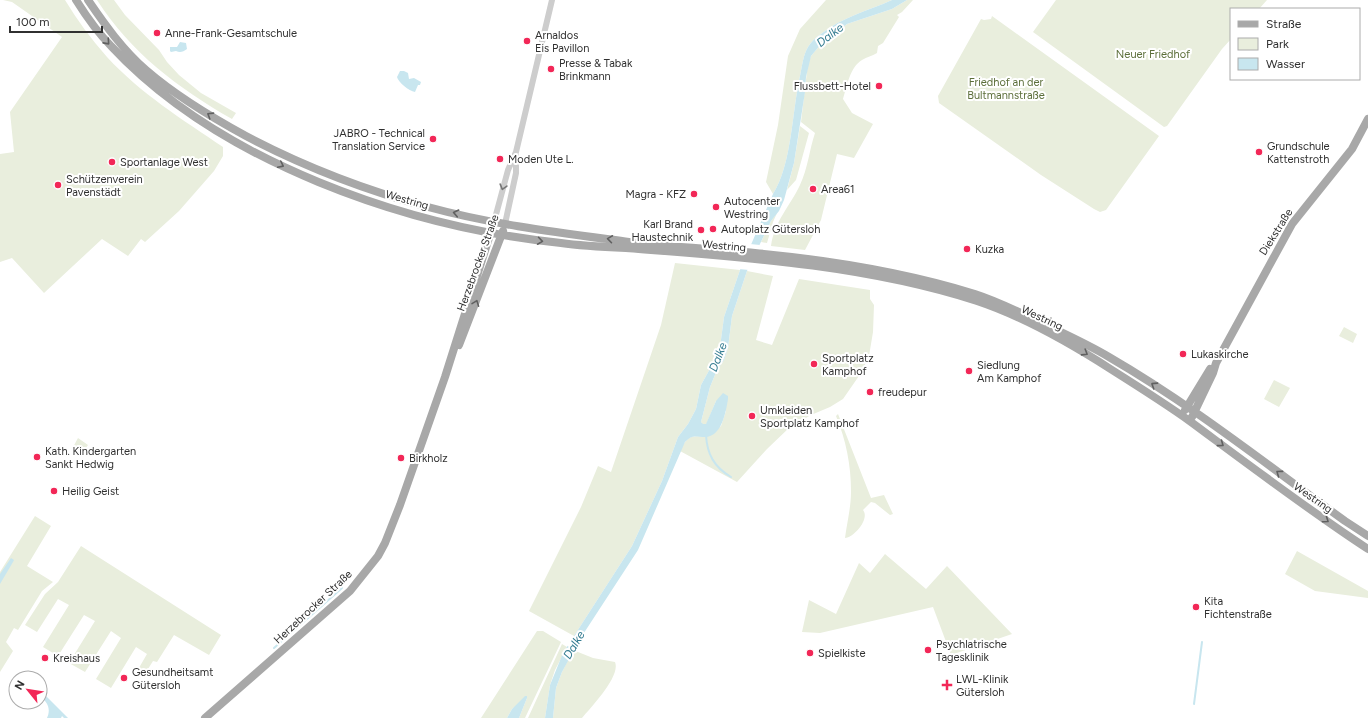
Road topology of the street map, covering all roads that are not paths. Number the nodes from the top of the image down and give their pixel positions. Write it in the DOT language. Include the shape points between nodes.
graph roads {
  1 [pos="76,0"];
  2 [pos="88,0"];
  3 [pos="552,0"];
  4 [pos="1368,119"];
  5 [pos="516,152"];
  6 [pos="494,222"];
  7 [pos="505,224"];
  8 [pos="490,233"];
  9 [pos="502,235"];
  10 [pos="745,255"];
  11 [pos="755,256"];
  12 [pos="1215,364"];
  13 [pos="445,377"];
  14 [pos="1187,407"];
  15 [pos="1194,412"];
  16 [pos="1181,416"];
  17 [pos="1189,421"];
  18 [pos="1368,536"];
  19 [pos="1368,549"];
  20 [pos="205,718"];
  1 -- 8 [label="main road, Westring, one-way" via="100,34 132,68 177,105 227,138 294,172 362,199"];
  6 -- 2 [label="main road, Westring, one-way" via="432,208 360,186 300,162 233,129 182,98 145,69 116,39"];
  3 -- 5 [label="street, Herzebrocker Straße"];
  4 -- 12 [label="main road, Diekstraße" via="1352,149 1292,224"];
  5 -- 6 [label="street, Herzebrocker Straße, one-way" via="508,170"];
  5 -- 7 [label="street, Herzebrocker Straße" via="516,173"];
  6 -- 7 [label="main road, Westring"];
  6 -- 8 [label="main road, Herzebrocker Straße"];
  7 -- 9 [label="main road, Herzebrocker Straße"];
  10 -- 7 [label="main road, Westring, one-way"];
  8 -- 9 [label="main road, Westring"];
  8 -- 13 [label="main road, Herzebrocker Straße"];
  9 -- 10 [label="main road, Westring, one-way" via="558,243"];
  13 -- 9 [label="main road, Herzebrocker Straße, one-way"];
  10 -- 11 [label="main road, Westring"];
  14 -- 11 [label="main road, Westring, one-way" via="1109,357 1021,313 980,296 940,284 835,262"];
  11 -- 16 [label="main road, Westring, one-way" via="883,277 980,302 1066,342"];
  12 -- 14 [label="main road, Diekstraße"];
  12 -- 15 [label="main road, Diekstraße"];
  13 -- 20 [label="main road, Herzebrocker Straße" via="391,529 373,562 350,591"];
  14 -- 15 [label="main road, Westring"];
  14 -- 16 [label="main road, Diekstraße"];
  15 -- 17 [label="main road, Diekstraße"];
  18 -- 15 [label="main road, Westring, one-way"];
  16 -- 17 [label="main road, Westring"];
  17 -- 19 [label="main road, Westring, one-way"];
}
